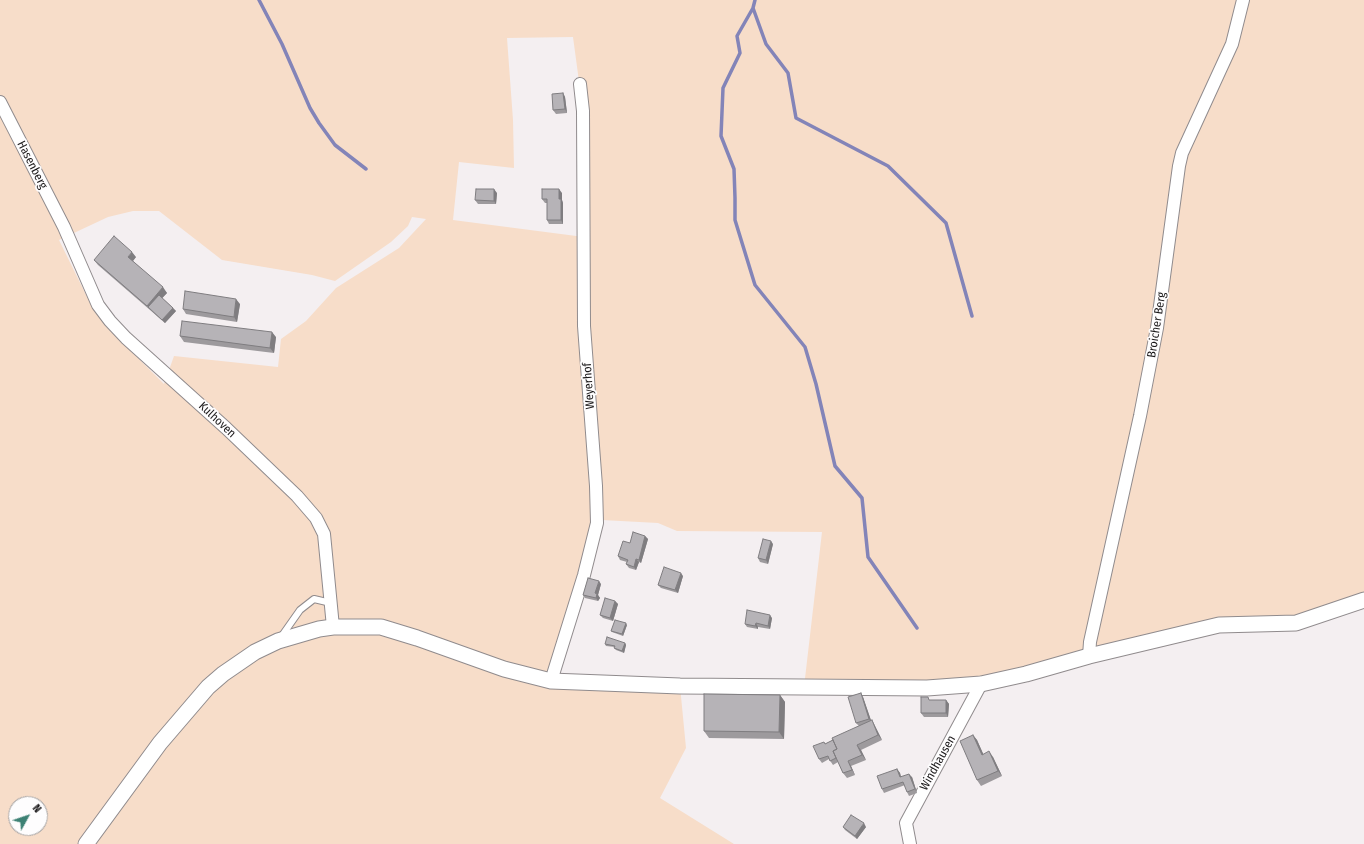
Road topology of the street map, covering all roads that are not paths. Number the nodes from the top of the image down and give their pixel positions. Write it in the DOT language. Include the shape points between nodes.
graph roads {
  1 [pos="1243,0"];
  2 [pos="580,84"];
  3 [pos="0,102"];
  4 [pos="64,227"];
  5 [pos="1364,600"];
  6 [pos="331,603"];
  7 [pos="334,627"];
  8 [pos="278,641"];
  9 [pos="1089,656"];
  10 [pos="551,681"];
  11 [pos="982,684"];
  12 [pos="86,844"];
  13 [pos="910,844"];
  1 -- 9 [label="street, Broicher Berg" via="1232,44 1182,153 1157,328"];
  2 -- 10 [label="street, Weyerhof" via="583,111 584,326 596,486 596,523 584,575"];
  3 -- 4 [label="street, Hasenberg"];
  4 -- 6 [label="street, Kulhoven" via="98,305 110,321 226,428 297,496 316,518 324,534"];
  5 -- 9 [label="street" via="1296,623 1218,625"];
  6 -- 7 [label="street, Kulhoven"];
  6 -- 8 [label="lane" via="314,599 300,610"];
  7 -- 8 [label="street"];
  7 -- 10 [label="street" via="381,627 504,669"];
  8 -- 12 [label="street" via="255,652 208,687 160,743"];
  9 -- 11 [label="street"];
  10 -- 11 [label="street" via="680,686 919,688"];
  11 -- 13 [label="street, Windhausen" via="906,823"];
}
